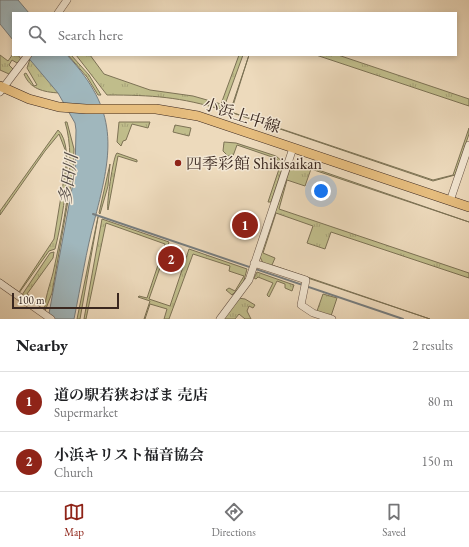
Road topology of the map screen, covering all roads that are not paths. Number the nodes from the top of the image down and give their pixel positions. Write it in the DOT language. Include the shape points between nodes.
graph roads {
  1 [pos="67,0"];
  2 [pos="59,12"];
  3 [pos="26,57"];
  4 [pos="1,88"];
  5 [pos="469,145"];
  6 [pos="293,148"];
  7 [pos="450,201"];
  8 [pos="469,207"];
  9 [pos="253,267"];
  10 [pos="0,283"];
  11 [pos="51,319"];
  12 [pos="220,319"];
  13 [pos="332,319"];
  1 -- 2 [label="street"];
  3 -- 4 [label="street"];
  4 -- 6 [label="main road, 小浜上中線" via="60,107 145,108 182,113"];
  5 -- 7 [label="street"];
  6 -- 7 [label="main road, 小浜上中線"];
  6 -- 9 [label="street"];
  7 -- 8 [label="main road, 小浜上中線"];
  9 -- 12 [label="street" via="249,280"];
  9 -- 13 [label="street" via="306,280 301,305 313,313"];
  10 -- 11 [label="street"];
}
